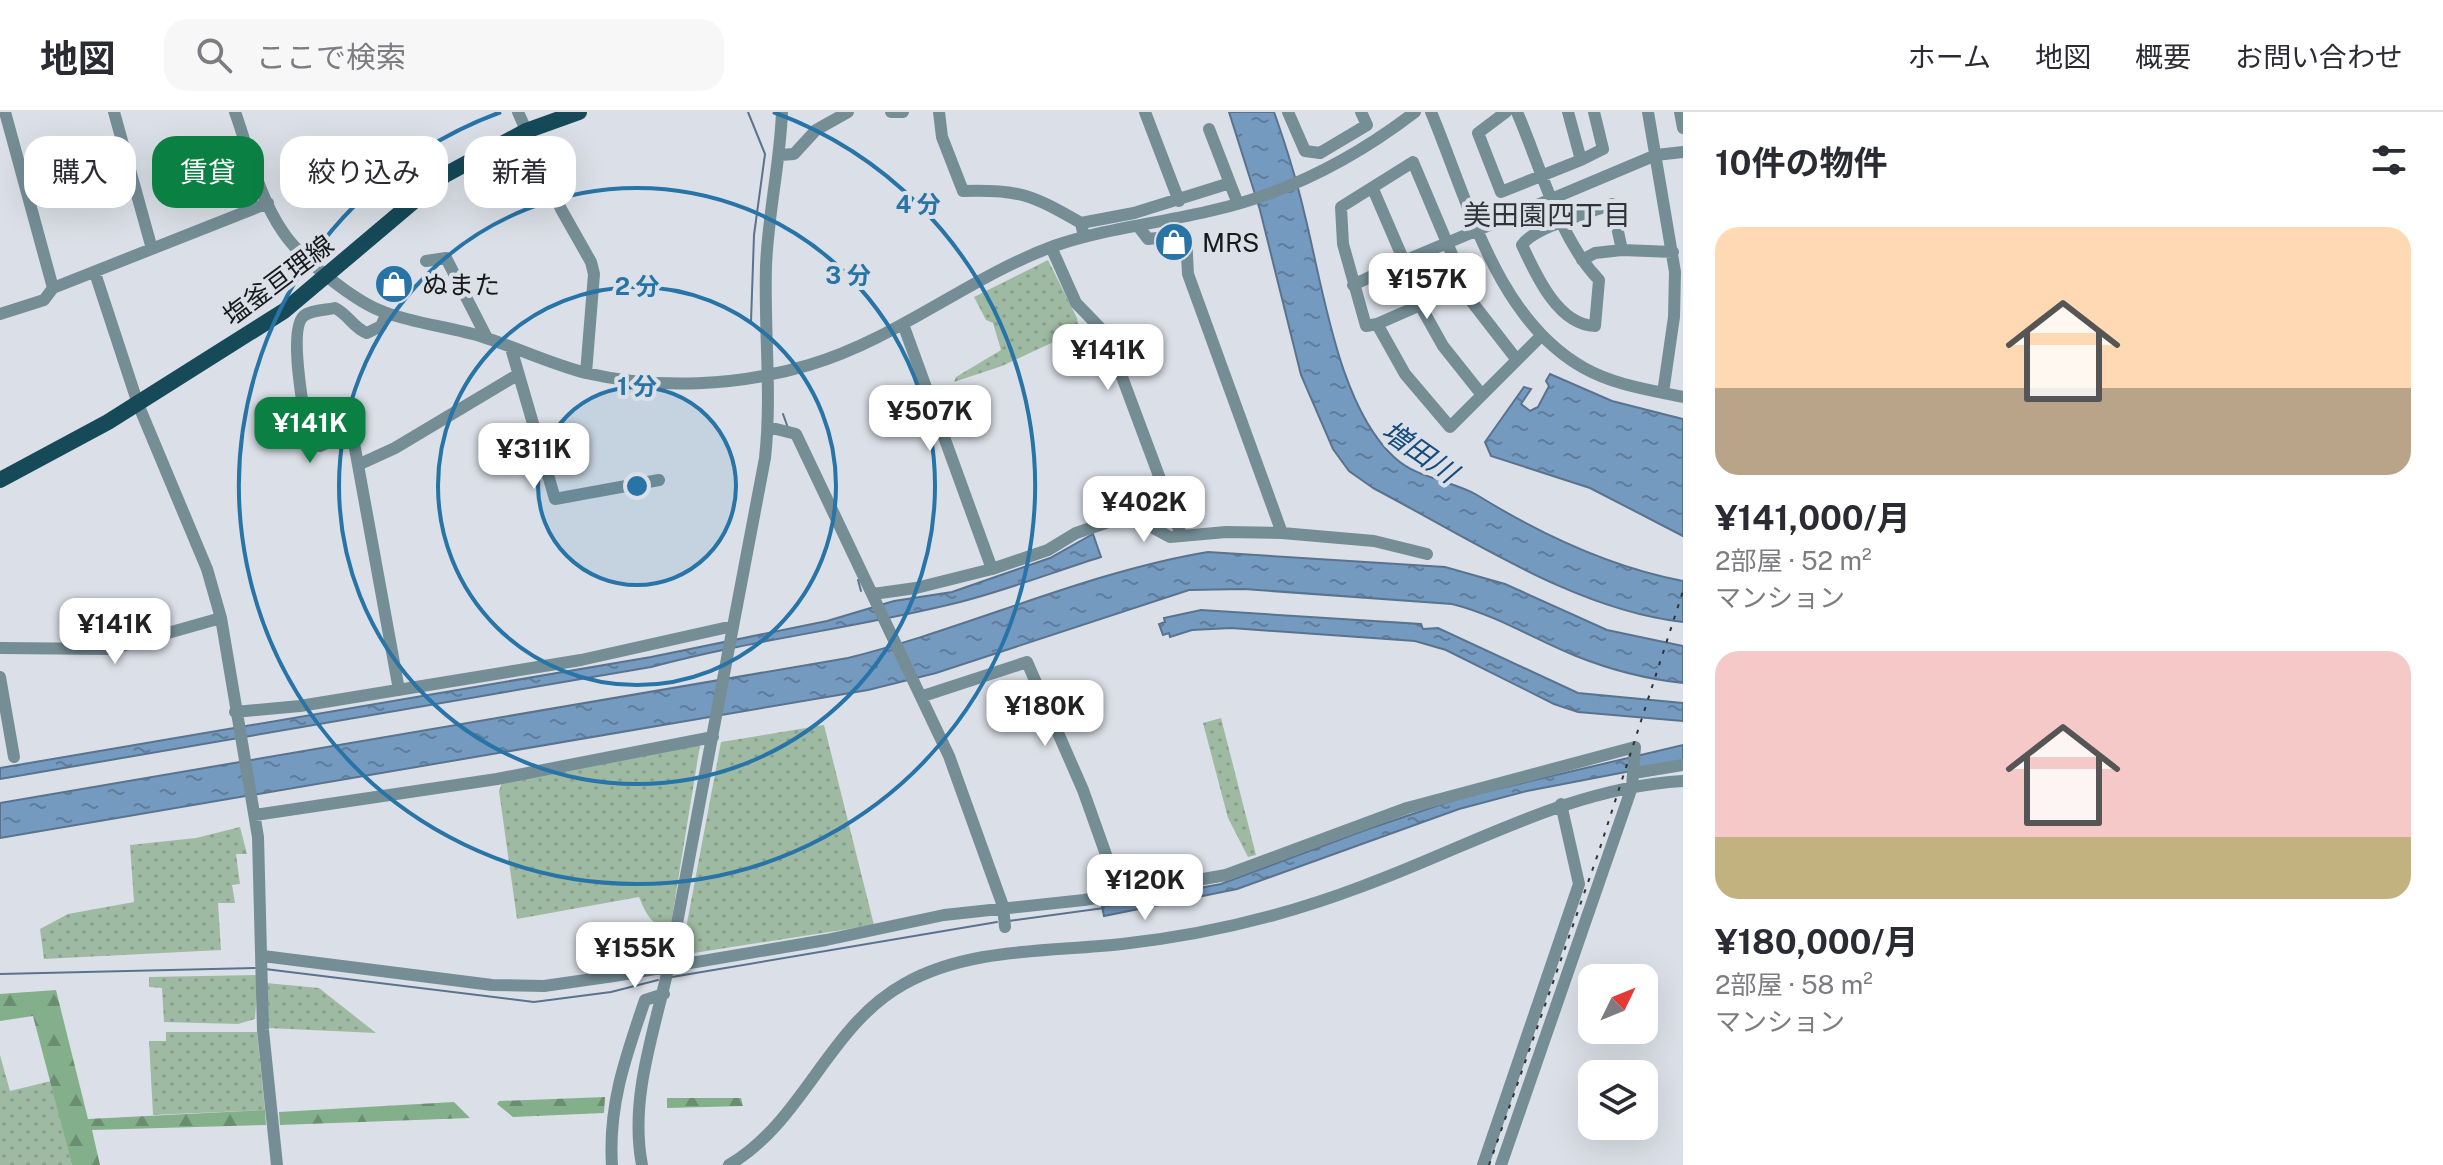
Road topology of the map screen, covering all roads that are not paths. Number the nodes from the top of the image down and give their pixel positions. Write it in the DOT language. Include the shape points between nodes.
graph roads {
  1 [pos="5,112"];
  2 [pos="114,112"];
  3 [pos="235,112"];
  4 [pos="518,112"];
  5 [pos="579,112"];
  6 [pos="782,112"];
  7 [pos="848,112"];
  8 [pos="891,112"];
  9 [pos="903,112"];
  10 [pos="939,112"];
  11 [pos="1145,112"];
  12 [pos="1288,112"];
  13 [pos="1361,112"];
  14 [pos="1415,112"];
  15 [pos="1431,112"];
  16 [pos="1506,112"];
  17 [pos="1517,112"];
  18 [pos="1568,112"];
  19 [pos="1594,112"];
  20 [pos="1648,112"];
  21 [pos="1680,112"];
  22 [pos="1683,128"];
  23 [pos="1209,129"];
  24 [pos="526,131"];
  25 [pos="1305,151"];
  26 [pos="1683,152"];
  27 [pos="780,155"];
  28 [pos="1656,155"];
  29 [pos="1581,160"];
  30 [pos="1544,175"];
  31 [pos="1310,177"];
  32 [pos="1230,183"];
  33 [pos="1373,189"];
  34 [pos="1554,199"];
  35 [pos="1179,201"];
  36 [pos="268,203"];
  37 [pos="1242,203"];
  38 [pos="1081,223"];
  39 [pos="1563,223"];
  40 [pos="1138,226"];
  41 [pos="1480,230"];
  42 [pos="1084,237"];
  43 [pos="1446,245"];
  44 [pos="1051,247"];
  45 [pos="152,249"];
  46 [pos="1622,250"];
  47 [pos="1673,252"];
  48 [pos="1582,260"];
  49 [pos="426,261"];
  50 [pos="1404,261"];
  51 [pos="95,273"];
  52 [pos="328,275"];
  53 [pos="1353,285"];
  54 [pos="1464,286"];
  55 [pos="53,288"];
  56 [pos="1679,294"];
  57 [pos="1420,305"];
  58 [pos="387,313"];
  59 [pos="0,314"];
  60 [pos="903,324"];
  61 [pos="1377,324"];
  62 [pos="1541,336"];
  63 [pos="487,338"];
  64 [pos="511,348"];
  65 [pos="1517,360"];
  66 [pos="586,373"];
  67 [pos="517,375"];
  68 [pos="767,377"];
  69 [pos="1663,393"];
  70 [pos="1482,395"];
  71 [pos="1683,397"];
  72 [pos="138,404"];
  73 [pos="768,427"];
  74 [pos="360,464"];
  75 [pos="0,480"];
  76 [pos="659,480"];
  77 [pos="1282,533"];
  78 [pos="1181,535"];
  79 [pos="1427,554"];
  80 [pos="992,569"];
  81 [pos="874,596"];
  82 [pos="221,618"];
  83 [pos="732,628"];
  84 [pos="0,648"];
  85 [pos="0,677"];
  86 [pos="399,690"];
  87 [pos="920,691"];
  88 [pos="236,714"];
  89 [pos="714,730"];
  90 [pos="14,757"];
  91 [pos="1683,765"];
  92 [pos="1634,772"];
  93 [pos="1683,781"];
  94 [pos="1632,787"];
  95 [pos="1561,804"];
  96 [pos="254,810"];
  97 [pos="1120,894"];
  98 [pos="1004,908"];
  99 [pos="1005,927"];
  100 [pos="263,958"];
  101 [pos="670,966"];
  102 [pos="665,990"];
  103 [pos="277,1165"];
  104 [pos="612,1165"];
  105 [pos="642,1165"];
  106 [pos="729,1165"];
  107 [pos="1483,1165"];
  108 [pos="1501,1165"];
  1 -- 55 [label="street"];
  2 -- 45 [label="street"];
  3 -- 36 [label="street"];
  4 -- 24 [label="street"];
  5 -- 24 [label="main road, 塩釜亘理線"];
  6 -- 27 [label="street"];
  7 -- 27 [label="street" via="816,130 794,154"];
  8 -- 9 [label="street"];
  10 -- 38 [label="street" via="942,137 963,191 1020,191"];
  11 -- 35 [label="street"];
  12 -- 25 [label="street"];
  13 -- 25 [label="street" via="1367,125 1320,153"];
  14 -- 31 [label="street"];
  15 -- 41 [label="street"];
  16 -- 30 [label="street" via="1478,133 1501,192"];
  17 -- 30 [label="street"];
  18 -- 29 [label="street"];
  19 -- 29 [label="street" via="1603,149"];
  20 -- 28 [label="street"];
  21 -- 22 [label="street"];
  23 -- 32 [label="street"];
  24 -- 52 [label="main road, 塩釜亘理線" via="445,175"];
  24 -- 66 [label="street" via="594,274"];
  25 -- 31 [label="street"];
  26 -- 28 [label="street"];
  27 -- 68 [label="street" via="768,229"];
  28 -- 34 [label="street"];
  28 -- 47 [label="street"];
  29 -- 30 [label="street"];
  30 -- 34 [label="street"];
  31 -- 37 [label="street"];
  32 -- 35 [label="street"];
  32 -- 37 [label="street"];
  33 -- 43 [label="street" via="1413,162"];
  33 -- 50 [label="street"];
  33 -- 53 [label="street" via="1341,207"];
  34 -- 39 [label="street"];
  34 -- 41 [label="street"];
  35 -- 38 [label="street"];
  36 -- 45 [label="street"];
  36 -- 52 [label="street" via="283,232"];
  37 -- 40 [label="street"];
  38 -- 42 [label="street"];
  39 -- 46 [label="street" via="1612,204"];
  39 -- 48 [label="street"];
  39 -- 48 [label="street" via="1522,245 1559,306 1580,326 1595,326 1599,280"];
  40 -- 42 [label="street"];
  40 -- 77 [label="street" via="1148,239 1186,235 1188,274"];
  41 -- 43 [label="street"];
  41 -- 62 [label="street" via="1509,296"];
  42 -- 44 [label="street"];
  43 -- 50 [label="street"];
  43 -- 54 [label="street"];
  44 -- 60 [label="street"];
  44 -- 78 [label="street" via="1076,303 1106,334"];
  45 -- 51 [label="street"];
  46 -- 47 [label="street"];
  46 -- 48 [label="street"];
  47 -- 56 [label="street"];
  49 -- 63 [label="street" via="446,258"];
  50 -- 53 [label="street"];
  51 -- 55 [label="street"];
  51 -- 72 [label="street"];
  52 -- 58 [label="street"];
  52 -- 72 [label="main road, 塩釜亘理線" via="284,311"];
  53 -- 61 [label="street" via="1366,326"];
  54 -- 57 [label="street"];
  54 -- 65 [label="street" via="1484,321"];
  55 -- 59 [label="street" via="44,300"];
  56 -- 69 [label="street"];
  57 -- 61 [label="street"];
  57 -- 70 [label="street" via="1443,346"];
  58 -- 63 [label="street"];
  58 -- 74 [label="street" via="381,326 367,333 335,308 305,314 295,341 309,444 320,446 352,432"];
  60 -- 68 [label="street" via="835,356"];
  60 -- 80 [label="street"];
  61 -- 70 [label="street" via="1405,374 1450,427"];
  62 -- 65 [label="street"];
  62 -- 69 [label="street" via="1584,368"];
  63 -- 64 [label="street"];
  64 -- 66 [label="street"];
  64 -- 67 [label="street"];
  65 -- 70 [label="street"];
  66 -- 68 [label="street" via="692,384"];
  67 -- 74 [label="street"];
  67 -- 76 [label="street" via="555,499"];
  68 -- 73 [label="street"];
  69 -- 71 [label="street"];
  72 -- 75 [label="main road, 塩釜亘理線"];
  72 -- 82 [label="street" via="207,569"];
  73 -- 81 [label="street" via="796,434"];
  73 -- 83 [label="street"];
  74 -- 86 [label="street"];
  77 -- 78 [label="street"];
  77 -- 79 [label="street" via="1374,541"];
  78 -- 80 [label="street" via="1170,537 1129,515"];
  80 -- 81 [label="street"];
  81 -- 87 [label="street"];
  82 -- 84 [label="street" via="111,649"];
  82 -- 88 [label="street"];
  83 -- 86 [label="street"];
  83 -- 89 [label="street"];
  85 -- 90 [label="street"];
  86 -- 88 [label="street"];
  87 -- 97 [label="street" via="1027,662 1083,790"];
  87 -- 98 [label="street"];
  88 -- 96 [label="street"];
  89 -- 96 [label="street" via="497,779"];
  89 -- 101 [label="street"];
  91 -- 92 [label="street"];
  92 -- 94 [label="street"];
  92 -- 97 [label="street" via="1635,747 1461,791 1226,875"];
  93 -- 94 [label="street"];
  94 -- 95 [label="street"];
  94 -- 108 [label="street"];
  95 -- 106 [label="street" via="1362,887 1290,910 1182,934 975,959 931,970 861,1017 776,1128"];
  95 -- 107 [label="street" via="1579,884"];
  96 -- 100 [label="street"];
  97 -- 98 [label="street"];
  98 -- 99 [label="street"];
  98 -- 101 [label="street"];
  100 -- 101 [label="street" via="507,985 558,984"];
  100 -- 103 [label="street" via="263,1030"];
  101 -- 102 [label="street"];
  102 -- 104 [label="street" via="645,1000 619,1076 611,1121"];
  102 -- 105 [label="street" via="641,1088 637,1119"];
}
